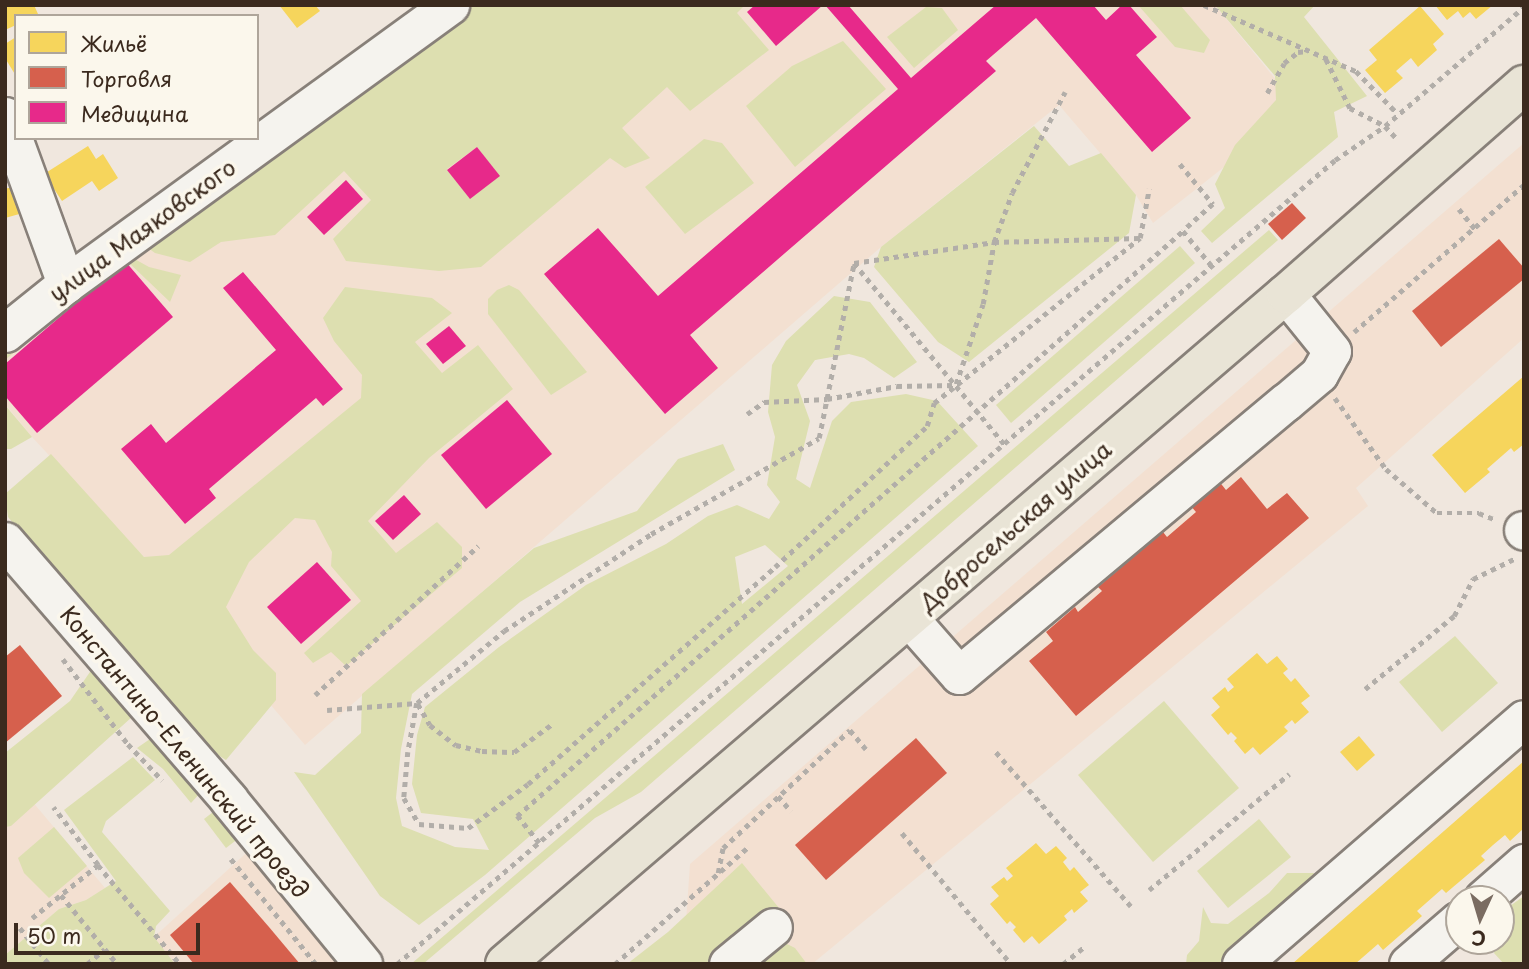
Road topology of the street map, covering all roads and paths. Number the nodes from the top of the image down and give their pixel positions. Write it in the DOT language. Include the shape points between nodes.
graph roads {
  1 [pos="450,5"];
  2 [pos="1204,5"];
  3 [pos="1524,7"];
  4 [pos="1308,50"];
  5 [pos="1325,58"];
  6 [pos="1524,85"];
  7 [pos="1065,92"];
  8 [pos="1267,93"];
  9 [pos="1398,114"];
  10 [pos="5,116"];
  11 [pos="1385,126"];
  12 [pos="1398,140"];
  13 [pos="1180,164"];
  14 [pos="1524,186"];
  15 [pos="1149,189"];
  16 [pos="1459,209"];
  17 [pos="1475,229"];
  18 [pos="1183,231"];
  19 [pos="1140,238"];
  20 [pos="994,242"];
  21 [pos="854,263"];
  22 [pos="1212,266"];
  23 [pos="66,284"];
  24 [pos="1286,294"];
  25 [pos="5,334"];
  26 [pos="1332,351"];
  27 [pos="955,385"];
  28 [pos="827,400"];
  29 [pos="747,414"];
  30 [pos="979,414"];
  31 [pos="1351,423"];
  32 [pos="1005,445"];
  33 [pos="1479,513"];
  34 [pos="1523,538"];
  35 [pos="5,541"];
  36 [pos="478,546"];
  37 [pos="908,617"];
  38 [pos="56,649"];
  39 [pos="1365,690"];
  40 [pos="315,695"];
  41 [pos="418,703"];
  42 [pos="327,710"];
  43 [pos="1524,719"];
  44 [pos="551,725"];
  45 [pos="866,749"];
  46 [pos="996,752"];
  47 [pos="1289,774"];
  48 [pos="162,780"];
  49 [pos="778,796"];
  50 [pos="53,807"];
  51 [pos="791,811"];
  52 [pos="902,833"];
  53 [pos="539,843"];
  54 [pos="748,847"];
  55 [pos="230,859"];
  56 [pos="1524,863"];
  57 [pos="98,865"];
  58 [pos="718,873"];
  59 [pos="1499,885"];
  60 [pos="1149,890"];
  61 [pos="61,895"];
  62 [pos="1131,906"];
  63 [pos="33,918"];
  64 [pos="772,927"];
  65 [pos="20,928"];
  66 [pos="1445,932"];
  67 [pos="1083,948"];
  68 [pos="105,949"];
  69 [pos="49,964"];
  70 [pos="87,964"];
  71 [pos="117,964"];
  72 [pos="180,964"];
  73 [pos="316,964"];
  74 [pos="363,964"];
  75 [pos="397,964"];
  76 [pos="505,964"];
  77 [pos="615,964"];
  78 [pos="728,964"];
  79 [pos="1011,964"];
  80 [pos="1063,964"];
  81 [pos="1241,964"];
  82 [pos="1408,964"];
  1 -- 23 [label="street, улица Маяковского"];
  2 -- 4 [label="path"];
  3 -- 9 [label="path"];
  4 -- 5 [label="path"];
  4 -- 8 [label="path" via="1284,63"];
  5 -- 9 [label="path" via="1356,71"];
  5 -- 11 [label="path" via="1350,108"];
  6 -- 24 [label="main road, Добросельская улица"];
  7 -- 20 [label="path" via="1012,193"];
  9 -- 11 [label="path"];
  10 -- 23 [label="street"];
  11 -- 12 [label="path"];
  11 -- 22 [label="path" via="1335,160"];
  13 -- 18 [label="path" via="1213,204"];
  14 -- 17 [label="path"];
  15 -- 19 [label="path"];
  16 -- 17 [label="path"];
  17 -- 26 [label="path"];
  18 -- 22 [label="path"];
  18 -- 30 [label="path"];
  19 -- 20 [label="path"];
  19 -- 27 [label="path"];
  20 -- 21 [label="path"];
  20 -- 27 [label="path" via="983,304"];
  21 -- 27 [label="path"];
  21 -- 28 [label="path"];
  22 -- 32 [label="path"];
  23 -- 25 [label="street, улица Маяковского"];
  24 -- 26 [label="street"];
  24 -- 37 [label="main road, Добросельская улица"];
  26 -- 37 [label="street" via="1319,374 959,675"];
  27 -- 28 [label="path" via="897,386"];
  27 -- 30 [label="path"];
  27 -- 41 [label="path" via="934,403 927,426 775,566 528,784 468,828 419,824 404,798"];
  28 -- 29 [label="path" via="764,402"];
  28 -- 41 [label="path" via="819,438 651,534 505,631"];
  30 -- 32 [label="path"];
  30 -- 53 [label="path" via="517,816"];
  31 -- 33 [label="path" via="1386,469 1437,513"];
  32 -- 53 [label="path"];
  34 -- 39 [label="path" via="1473,579 1454,616"];
  35 -- 74 [label="street, Константино-Еленинский проезд" via="229,800"];
  36 -- 40 [label="path"];
  37 -- 76 [label="main road, Добросельская улица"];
  38 -- 48 [label="path" via="128,744"];
  41 -- 42 [label="path"];
  41 -- 44 [label="path" via="430,725 456,745 482,751 514,752"];
  43 -- 81 [label="street"];
  45 -- 49 [label="path" via="850,730"];
  46 -- 62 [label="path"];
  47 -- 60 [label="path"];
  49 -- 51 [label="path"];
  49 -- 58 [label="path" via="723,848"];
  50 -- 57 [label="path"];
  52 -- 79 [label="path"];
  53 -- 75 [label="path"];
  54 -- 58 [label="path"];
  55 -- 73 [label="path"];
  56 -- 59 [label="street"];
  57 -- 61 [label="path"];
  57 -- 72 [label="path"];
  58 -- 77 [label="path"];
  61 -- 63 [label="path"];
  61 -- 68 [label="path"];
  64 -- 78 [label="street"];
  65 -- 69 [label="path"];
  66 -- 82 [label="street"];
  67 -- 80 [label="path"];
  68 -- 70 [label="path"];
  68 -- 71 [label="path"];
}
